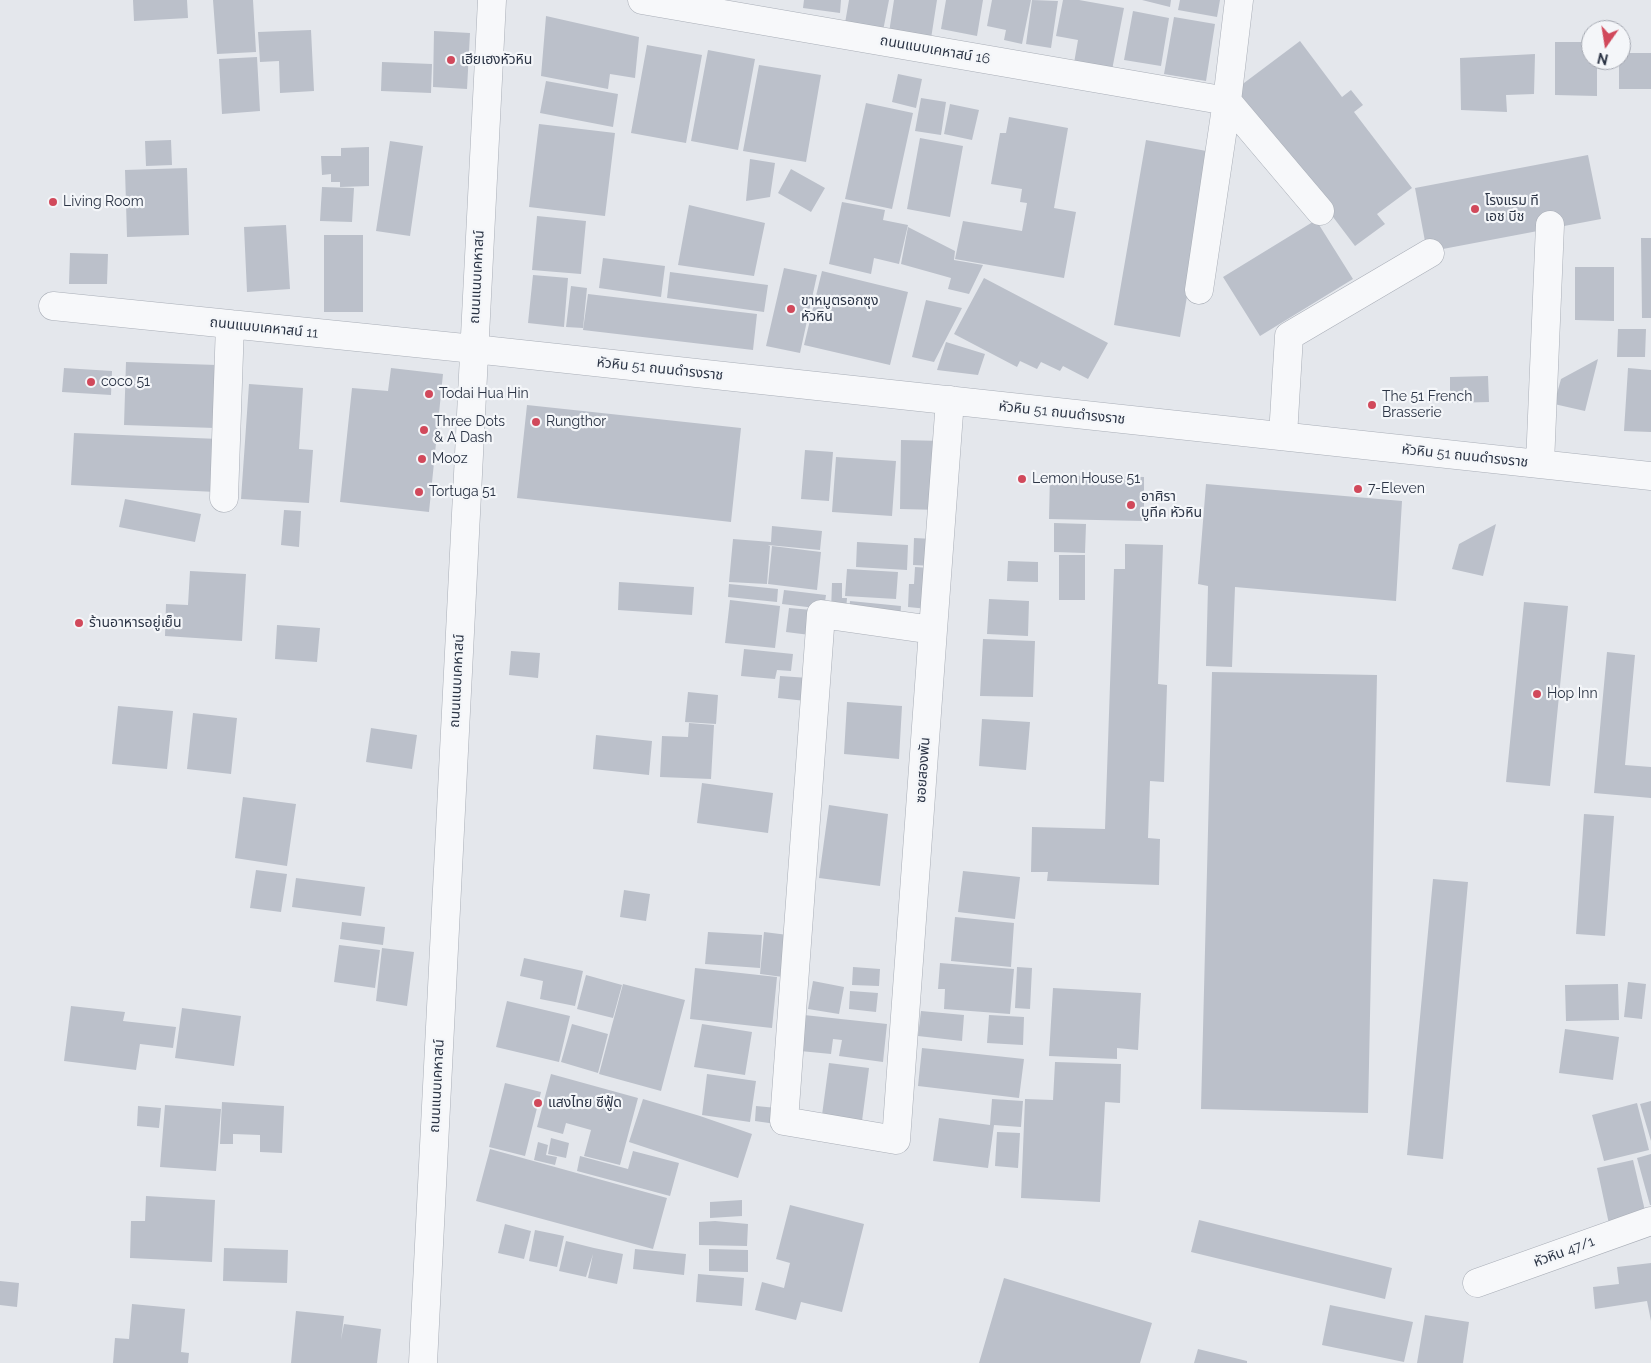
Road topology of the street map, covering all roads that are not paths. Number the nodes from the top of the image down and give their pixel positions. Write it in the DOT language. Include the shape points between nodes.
graph roads {
  1 [pos="492,0"];
  2 [pos="642,0"];
  3 [pos="1239,0"];
  4 [pos="1227,101"];
  5 [pos="1320,211"];
  6 [pos="1550,225"];
  7 [pos="1430,253"];
  8 [pos="1198,290"];
  9 [pos="54,306"];
  10 [pos="230,324"];
  11 [pos="474,349"];
  12 [pos="950,400"];
  13 [pos="1284,436"];
  14 [pos="1540,464"];
  15 [pos="1651,476"];
  16 [pos="224,498"];
  17 [pos="933,630"];
  18 [pos="1651,1221"];
  19 [pos="1478,1283"];
  20 [pos="423,1363"];
  1 -- 11 [label="street, ถนนแนบเคหาสน์"];
  2 -- 4 [label="street, ถนนแนบเคหาสน์ 16"];
  3 -- 4 [label="street"];
  4 -- 5 [label="street"];
  4 -- 8 [label="street"];
  6 -- 14 [label="street"];
  7 -- 13 [label="street" via="1289,336"];
  9 -- 10 [label="street, ถนนแนบเคหาสน์ 11"];
  10 -- 11 [label="street, ถนนแนบเคหาสน์ 11"];
  10 -- 16 [label="street"];
  11 -- 12 [label="street, หัวหิน 51 ถนนดำรงราช"];
  11 -- 20 [label="street, ถนนแนบเคหาสน์"];
  12 -- 13 [label="street, หัวหิน 51 ถนนดำรงราช"];
  12 -- 17 [label="street, ซอยสองพัน"];
  13 -- 14 [label="street, หัวหิน 51 ถนนดำรงราช"];
  14 -- 15 [label="street, หัวหิน 51 ถนนดำรงราช"];
  17 -- 17 [label="street, ซอยสองพัน" via="821,614 784,1121 896,1140"];
  18 -- 19 [label="street, หัวหิน 47/1"];
}
